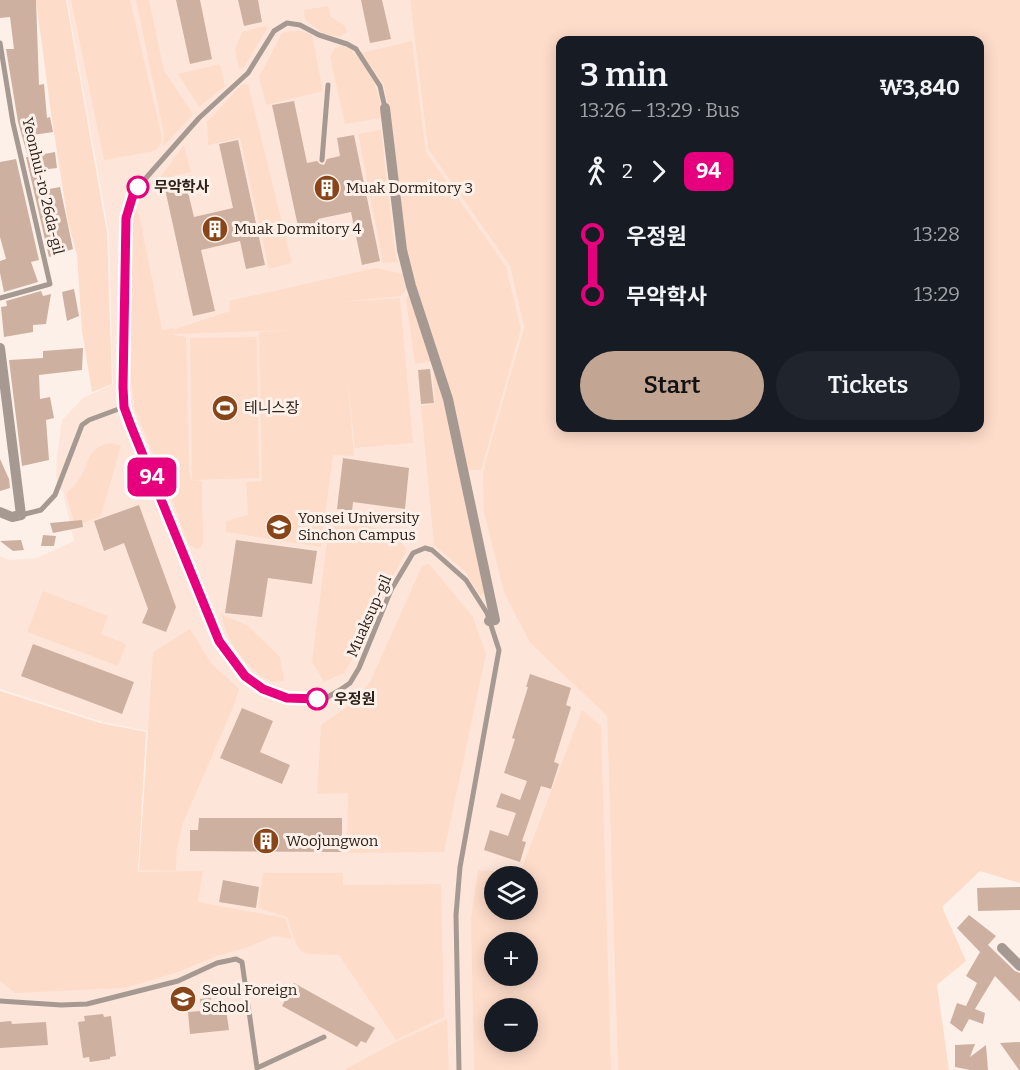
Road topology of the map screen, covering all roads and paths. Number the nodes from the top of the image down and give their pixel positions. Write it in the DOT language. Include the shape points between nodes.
graph roads {
  1 [pos="0,43"];
  2 [pos="328,85"];
  3 [pos="385,108"];
  4 [pos="322,160"];
  5 [pos="0,298"];
  6 [pos="0,348"];
  7 [pos="124,407"];
  8 [pos="0,512"];
  9 [pos="21,515"];
  10 [pos="489,621"];
  11 [pos="1002,948"];
  12 [pos="1020,966"];
  13 [pos="0,1001"];
  14 [pos="324,1037"];
  15 [pos="257,1069"];
  16 [pos="459,1070"];
  1 -- 5 [label="lane, Yeonhui-ro 26da-gil" via="13,123 50,284"];
  2 -- 4 [label="lane"];
  3 -- 7 [label="lane" via="380,86 356,49 292,23 274,31 248,73 199,118 133,195 126,218"];
  3 -- 10 [label="street" via="402,250 448,399 495,620"];
  6 -- 9 [label="street"];
  7 -- 9 [label="lane" via="82,425 55,495 41,510"];
  7 -- 10 [label="lane, Muaksup-gil" via="219,641 245,676 263,689 302,700 326,698 350,683 391,590 413,554 425,548 466,580"];
  8 -- 9 [label="street" via="12,517"];
  10 -- 16 [label="lane, Muaksup-gil" via="499,650 460,867 456,915"];
  11 -- 12 [label="street"];
  13 -- 15 [label="lane" via="87,1004 178,981 236,959 242,962"];
  14 -- 15 [label="lane"];
}
